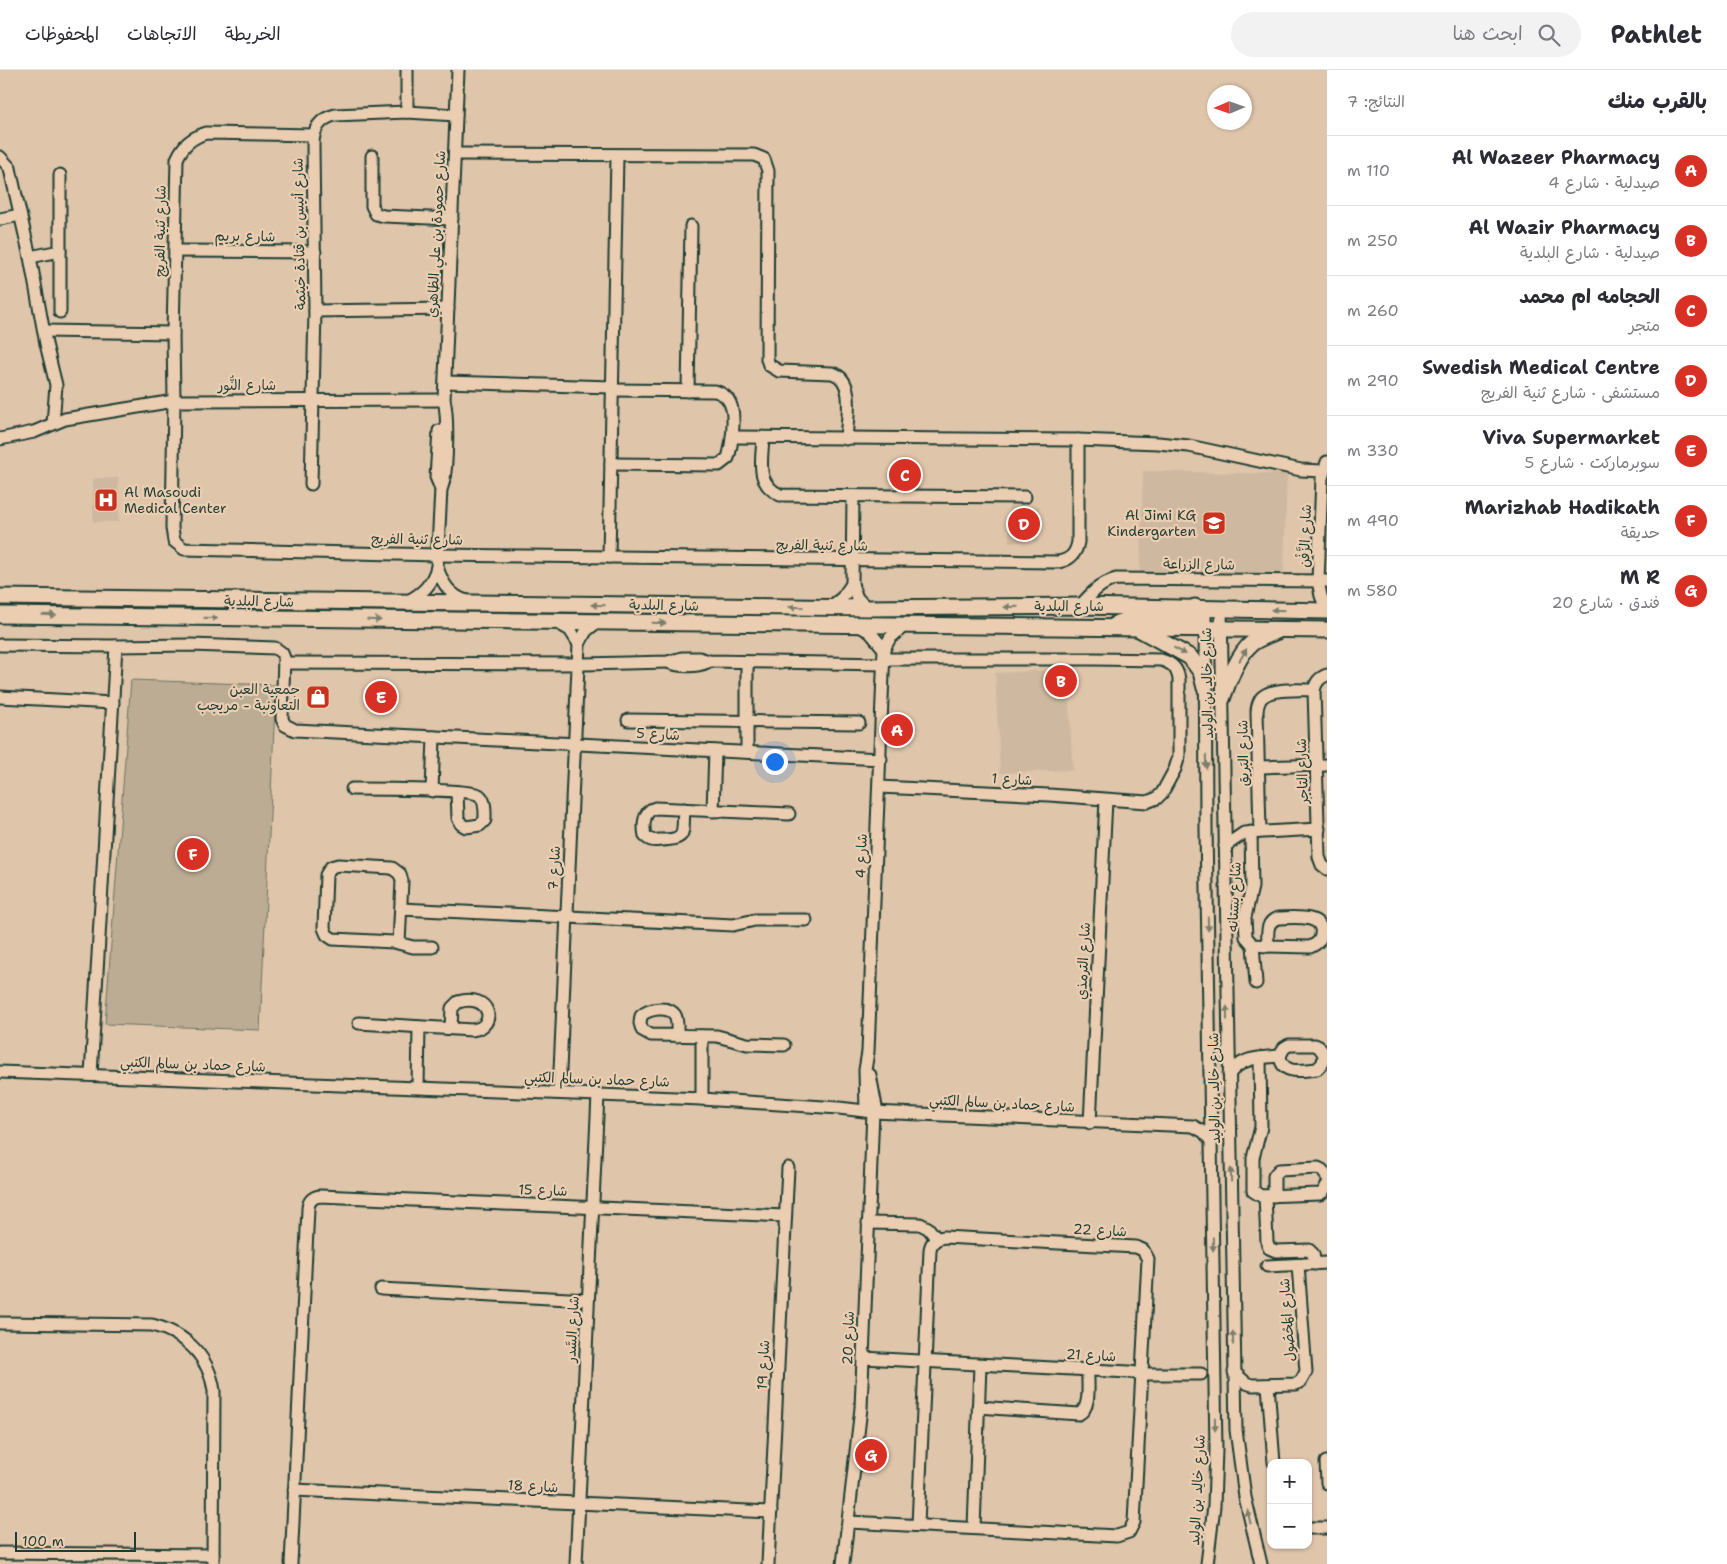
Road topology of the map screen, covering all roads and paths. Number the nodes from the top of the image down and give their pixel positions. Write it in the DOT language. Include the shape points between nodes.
graph roads {
  1 [pos="407,70"];
  2 [pos="458,70"];
  3 [pos="406,112"];
  4 [pos="456,114"];
  5 [pos="313,135"];
  6 [pos="455,154"];
  7 [pos="372,156"];
  8 [pos="616,156"];
  9 [pos="0,157"];
  10 [pos="60,175"];
  11 [pos="20,215"];
  12 [pos="0,219"];
  13 [pos="452,219"];
  14 [pos="691,226"];
  15 [pos="60,251"];
  16 [pos="176,251"];
  17 [pos="315,252"];
  18 [pos="30,257"];
  19 [pos="448,309"];
  20 [pos="316,311"];
  21 [pos="60,312"];
  22 [pos="44,331"];
  23 [pos="173,334"];
  24 [pos="444,382"];
  25 [pos="612,388"];
  26 [pos="688,391"];
  27 [pos="312,400"];
  28 [pos="444,400"];
  29 [pos="174,401"];
  30 [pos="53,424"];
  31 [pos="732,437"];
  32 [pos="763,438"];
  33 [pos="846,438"];
  34 [pos="0,439"];
  35 [pos="1078,440"];
  36 [pos="611,464"];
  37 [pos="1325,467"];
  38 [pos="310,484"];
  39 [pos="853,496"];
  40 [pos="1025,497"];
  41 [pos="438,555"];
  42 [pos="609,557"];
  43 [pos="852,560"];
  44 [pos="437,567"];
  45 [pos="1323,581"];
  46 [pos="852,584"];
  47 [pos="0,598"];
  48 [pos="406,602"];
  49 [pos="472,603"];
  50 [pos="1080,606"];
  51 [pos="829,608"];
  52 [pos="867,608"];
  53 [pos="1200,608"];
  54 [pos="1221,608"];
  55 [pos="1327,611"];
  56 [pos="0,615"];
  57 [pos="556,622"];
  58 [pos="597,622"];
  59 [pos="858,625"];
  60 [pos="904,626"];
  61 [pos="1107,628"];
  62 [pos="1138,628"];
  63 [pos="1213,628"];
  64 [pos="1282,629"];
  65 [pos="1327,630"];
  66 [pos="579,644"];
  67 [pos="0,645"];
  68 [pos="116,646"];
  69 [pos="884,657"];
  70 [pos="747,662"];
  71 [pos="284,663"];
  72 [pos="578,664"];
  73 [pos="1327,675"];
  74 [pos="1205,688"];
  75 [pos="1314,690"];
  76 [pos="0,697"];
  77 [pos="1222,698"];
  78 [pos="113,703"];
  79 [pos="628,720"];
  80 [pos="747,722"];
  81 [pos="859,723"];
  82 [pos="434,738"];
  83 [pos="575,744"];
  84 [pos="715,752"];
  85 [pos="747,752"];
  86 [pos="881,759"];
  87 [pos="1322,765"];
  88 [pos="1258,767"];
  89 [pos="879,787"];
  90 [pos="352,789"];
  91 [pos="432,791"];
  92 [pos="456,792"];
  93 [pos="1106,800"];
  94 [pos="684,809"];
  95 [pos="714,811"];
  96 [pos="789,814"];
  97 [pos="1225,818"];
  98 [pos="1318,829"];
  99 [pos="1252,832"];
  100 [pos="1225,846"];
  101 [pos="1327,869"];
  102 [pos="400,910"];
  103 [pos="567,917"];
  104 [pos="806,920"];
  105 [pos="399,943"];
  106 [pos="1253,945"];
  107 [pos="1268,946"];
  108 [pos="432,947"];
  109 [pos="1256,983"];
  110 [pos="360,1023"];
  111 [pos="420,1027"];
  112 [pos="451,1028"];
  113 [pos="677,1036"];
  114 [pos="702,1036"];
  115 [pos="1326,1038"];
  116 [pos="1228,1042"];
  117 [pos="1316,1044"];
  118 [pos="784,1045"];
  119 [pos="1280,1056"];
  120 [pos="1260,1058"];
  121 [pos="1247,1060"];
  122 [pos="0,1072"];
  123 [pos="1229,1074"];
  124 [pos="91,1075"];
  125 [pos="418,1087"];
  126 [pos="559,1093"];
  127 [pos="598,1094"];
  128 [pos="702,1098"];
  129 [pos="872,1112"];
  130 [pos="1212,1112"];
  131 [pos="1090,1123"];
  132 [pos="1193,1126"];
  133 [pos="1212,1142"];
  134 [pos="788,1168"];
  135 [pos="1327,1177"];
  136 [pos="1327,1185"];
  137 [pos="1270,1196"];
  138 [pos="592,1207"];
  139 [pos="785,1216"];
  140 [pos="868,1222"];
  141 [pos="937,1239"];
  142 [pos="1321,1264"];
  143 [pos="1298,1265"];
  144 [pos="1267,1266"];
  145 [pos="381,1289"];
  146 [pos="588,1300"];
  147 [pos="0,1323"];
  148 [pos="862,1358"];
  149 [pos="1215,1359"];
  150 [pos="925,1362"];
  151 [pos="980,1365"];
  152 [pos="1088,1370"];
  153 [pos="1234,1372"];
  154 [pos="1143,1374"];
  155 [pos="1200,1374"];
  156 [pos="1252,1385"];
  157 [pos="1268,1385"];
  158 [pos="1215,1393"];
  159 [pos="1235,1402"];
  160 [pos="978,1408"];
  161 [pos="1274,1459"];
  162 [pos="1326,1462"];
  163 [pos="1327,1483"];
  164 [pos="294,1490"];
  165 [pos="578,1503"];
  166 [pos="771,1512"];
  167 [pos="849,1522"];
  168 [pos="918,1524"];
  169 [pos="974,1528"];
  170 [pos="1312,1528"];
  171 [pos="1327,1528"];
  172 [pos="3,1556"];
  173 [pos="213,1560"];
  174 [pos="291,1564"];
  175 [pos="576,1564"];
  176 [pos="768,1564"];
  177 [pos="843,1564"];
  178 [pos="1207,1564"];
  179 [pos="1261,1564"];
  1 -- 3 [label="street"];
  2 -- 4 [label="street, شارع حمودة بن علي الظاهري"];
  3 -- 4 [label="street"];
  3 -- 5 [label="street" via="327,117"];
  4 -- 6 [label="street, شارع حمودة بن علي الظاهري"];
  5 -- 16 [label="street, شارع ثنية الفريج" via="206,133 188,142 177,159"];
  5 -- 17 [label="street, شارع أنيس بن قتادة خيثمة"];
  6 -- 8 [label="street"];
  6 -- 13 [label="street, شارع حمودة بن علي الظاهري"];
  7 -- 13 [label="street" via="372,206 376,214"];
  8 -- 25 [label="street"];
  8 -- 33 [label="street" via="754,156 764,159 768,171 766,359 779,372 832,373 844,379 848,395"];
  9 -- 11 [label="street" via="10,168"];
  10 -- 15 [label="street"];
  11 -- 12 [label="street"];
  11 -- 18 [label="street"];
  13 -- 19 [label="street, شارع حمودة بن علي الظاهري"];
  14 -- 26 [label="street"];
  15 -- 18 [label="street"];
  15 -- 21 [label="street"];
  16 -- 17 [label="street, شارع بريم"];
  16 -- 23 [label="street, شارع ثنية الفريج"];
  17 -- 20 [label="street, شارع أنيس بن قتادة خيثمة"];
  18 -- 22 [label="street"];
  19 -- 20 [label="street"];
  19 -- 24 [label="street, شارع حمودة بن علي الظاهري"];
  20 -- 27 [label="street, شارع أنيس بن قتادة خيثمة"];
  22 -- 23 [label="street"];
  22 -- 30 [label="street" via="56,385"];
  23 -- 29 [label="street, شارع ثنية الفريج"];
  24 -- 25 [label="street"];
  24 -- 28 [label="street, شارع حمودة بن علي الظاهري"];
  25 -- 26 [label="street"];
  25 -- 36 [label="street"];
  26 -- 31 [label="street" via="715,391 727,398 732,411"];
  27 -- 28 [label="street, شارع النُّور"];
  27 -- 29 [label="street, شارع النُّور"];
  27 -- 38 [label="street, شارع أنيس بن قتادة خيثمة"];
  28 -- 41 [label="street, شارع حمودة بن علي الظاهري" via="440,412 436,477 441,489"];
  29 -- 30 [label="street, شارع النُّور" via="80,416"];
  29 -- 41 [label="street, شارع ثنية الفريج" via="172,528 178,546 191,549"];
  30 -- 34 [label="street, شارع النُّور" via="26,435"];
  31 -- 32 [label="street"];
  31 -- 36 [label="street" via="728,458 719,465"];
  32 -- 33 [label="street"];
  32 -- 39 [label="street" via="762,477 772,492 780,495"];
  33 -- 35 [label="street"];
  35 -- 37 [label="street" via="1180,445 1301,470"];
  35 -- 43 [label="street, شارع ثنية الفريج" via="1078,542 1072,557 1065,561"];
  36 -- 42 [label="street"];
  37 -- 45 [label="street, شارع الزَّفْن"];
  39 -- 40 [label="street"];
  39 -- 43 [label="street"];
  41 -- 42 [label="street, شارع ثنية الفريج"];
  41 -- 44 [label="street, شارع حمودة بن علي الظاهري"];
  42 -- 43 [label="street, شارع ثنية الفريج"];
  43 -- 46 [label="street"];
  44 -- 48 [label="street, شارع حمودة بن علي الظاهري" via="427,588"];
  44 -- 49 [label="street" via="447,589"];
  45 -- 50 [label="street, شارع الزراعة" via="1124,578 1109,580"];
  45 -- 55 [label="street, شارع الزَّفْن" via="1321,596"];
  46 -- 51 [label="street"];
  46 -- 52 [label="street" via="857,598"];
  47 -- 48 [label="main road, شارع البلدية"];
  48 -- 49 [label="main road, شارع البلدية"];
  51 -- 49 [label="main road, شارع البلدية, one-way"];
  50 -- 52 [label="main road, شارع البلدية, one-way"];
  50 -- 53 [label="main road, شارع البلدية"];
  51 -- 52 [label="main road, شارع البلدية"];
  53 -- 54 [label="main road, شارع البلدية"];
  53 -- 61 [label="main road" via="1193,618 1130,619"];
  53 -- 63 [label="street, شارع خالِد بن الوليد"];
  55 -- 54 [label="main road, شارع البلدية, one-way"];
  54 -- 63 [label="street, شارع خالِد بن الوليد"];
  56 -- 57 [label="main road, شارع البلدية, one-way"];
  57 -- 58 [label="main road, شارع البلدية"];
  57 -- 66 [label="street" via="570,630"];
  58 -- 59 [label="main road, شارع البلدية, one-way"];
  58 -- 66 [label="street" via="586,631"];
  59 -- 60 [label="main road, شارع البلدية"];
  59 -- 69 [label="street" via="870,632"];
  60 -- 61 [label="main road, شارع البلدية"];
  60 -- 69 [label="street" via="890,638"];
  61 -- 62 [label="main road, شارع البلدية"];
  62 -- 63 [label="main road, شارع البلدية"];
  62 -- 74 [label="main road, one-way" via="1190,656 1201,672"];
  63 -- 64 [label="main road, شارع البلدية"];
  63 -- 74 [label="street, شارع خالِد بن الوليد"];
  63 -- 77 [label="street, شارع خالِد بن الوليد"];
  64 -- 65 [label="main road, شارع البلدية"];
  77 -- 64 [label="main road, one-way" via="1249,646"];
  66 -- 72 [label="street, شارع 7"];
  67 -- 68 [label="street"];
  68 -- 71 [label="street" via="274,648 282,653"];
  68 -- 78 [label="street"];
  69 -- 70 [label="street"];
  69 -- 86 [label="street, شارع 4"];
  69 -- 93 [label="street, شارع 1" via="1095,658 1168,662 1174,666 1179,679 1179,756 1175,769 1162,793 1154,800"];
  70 -- 72 [label="street" via="682,658 668,662"];
  70 -- 80 [label="street"];
  71 -- 72 [label="street"];
  71 -- 82 [label="street, شارع 5" via="282,719 289,728"];
  72 -- 83 [label="street, شارع 7"];
  73 -- 75 [label="street" via="1319,678"];
  74 -- 130 [label="street, شارع خالِد بن الوليد, one-way"];
  75 -- 87 [label="street, شارع التاجر"];
  75 -- 88 [label="street, شارع البَريق" via="1273,692 1260,700 1257,712"];
  76 -- 78 [label="street"];
  77 -- 97 [label="street, شارع خالِد بن الوليد"];
  78 -- 124 [label="street"];
  79 -- 80 [label="street"];
  80 -- 81 [label="street"];
  80 -- 85 [label="street"];
  82 -- 83 [label="street, شارع 5"];
  82 -- 91 [label="street"];
  83 -- 84 [label="street, شارع 5"];
  83 -- 103 [label="street, شارع 7"];
  84 -- 85 [label="street, شارع 5"];
  84 -- 95 [label="street"];
  85 -- 86 [label="street, شارع 5"];
  86 -- 89 [label="street, شارع 4"];
  87 -- 88 [label="street"];
  87 -- 98 [label="street, شارع التاجر"];
  88 -- 99 [label="street, شارع البَريق"];
  89 -- 93 [label="street, شارع 1"];
  89 -- 129 [label="street, شارع 4" via="867,1064 875,1094"];
  90 -- 91 [label="street"];
  91 -- 92 [label="street"];
  93 -- 131 [label="street, شارع الترمذي"];
  94 -- 95 [label="street"];
  95 -- 96 [label="street"];
  97 -- 99 [label="street" via="1234,826"];
  97 -- 100 [label="street, شارع خالِد بن الوليد"];
  98 -- 99 [label="street"];
  98 -- 101 [label="street, شارع التاجر" via="1320,861"];
  99 -- 100 [label="street"];
  99 -- 106 [label="street, شارع بستانه" via="1252,892 1245,922 1246,938"];
  116 -- 100 [label="street, شارع خالِد بن الوليد, one-way"];
  102 -- 103 [label="street"];
  102 -- 105 [label="street"];
  102 -- 105 [label="street" via="402,877 395,869 338,865 327,872 326,935 333,939"];
  103 -- 104 [label="street" via="733,925 755,920"];
  103 -- 126 [label="street, شارع 7"];
  105 -- 108 [label="street"];
  106 -- 107 [label="street, شارع بستانه"];
  106 -- 109 [label="street"];
  107 -- 107 [label="street, شارع بستانه" via="1304,947 1316,944 1322,933 1314,920 1278,918 1272,920 1267,929"];
  110 -- 111 [label="street"];
  111 -- 112 [label="street"];
  111 -- 125 [label="street"];
  113 -- 114 [label="street"];
  114 -- 118 [label="street" via="723,1037 747,1044"];
  114 -- 128 [label="street"];
  115 -- 117 [label="street"];
  116 -- 121 [label="street"];
  116 -- 123 [label="street, شارع خالِد بن الوليد"];
  117 -- 119 [label="street" via="1289,1045"];
  117 -- 119 [label="street" via="1325,1058 1317,1069 1290,1070 1283,1065"];
  119 -- 120 [label="street"];
  120 -- 121 [label="street"];
  120 -- 137 [label="street" via="1261,1127 1253,1158 1252,1187 1258,1195"];
  121 -- 123 [label="street"];
  122 -- 124 [label="street, شارع حماد بن سالم الكتبي"];
  153 -- 123 [label="street, شارع خالِد بن الوليد, one-way"];
  124 -- 125 [label="street, شارع حماد بن سالم الكتبي"];
  125 -- 126 [label="street, شارع حماد بن سالم الكتبي"];
  126 -- 127 [label="street, شارع حماد بن سالم الكتبي"];
  127 -- 128 [label="street, شارع حماد بن سالم الكتبي"];
  127 -- 138 [label="street, شارع السَّدر"];
  128 -- 129 [label="street, شارع حماد بن سالم الكتبي"];
  129 -- 131 [label="street, شارع حماد بن سالم الكتبي"];
  129 -- 140 [label="street, شارع 20"];
  130 -- 132 [label="street"];
  130 -- 133 [label="street, شارع خالِد بن الوليد"];
  131 -- 132 [label="street, شارع حماد بن سالم الكتبي"];
  132 -- 133 [label="street"];
  133 -- 149 [label="street, شارع خالِد بن الوليد, one-way"];
  134 -- 139 [label="street, شارع 19"];
  135 -- 137 [label="street" via="1318,1168 1279,1170 1274,1176"];
  136 -- 137 [label="street" via="1320,1194"];
  137 -- 142 [label="street" via="1269,1248 1276,1251 1309,1250"];
  138 -- 139 [label="street, شارع 15"];
  138 -- 146 [label="street, شارع السَّدر"];
  138 -- 164 [label="street, شارع 15" via="320,1196 311,1200"];
  139 -- 166 [label="street, شارع 19"];
  140 -- 141 [label="street" via="920,1224"];
  140 -- 148 [label="street, شارع 20"];
  141 -- 150 [label="street" via="930,1250"];
  141 -- 154 [label="street, شارع 22" via="1136,1247 1143,1250 1148,1259"];
  142 -- 143 [label="street, شارع المَحْصُول"];
  143 -- 144 [label="street"];
  143 -- 157 [label="street, شارع المَحْصُول" via="1305,1376 1296,1384"];
  145 -- 146 [label="street"];
  146 -- 165 [label="street, شارع السَّدر"];
  147 -- 173 [label="street" via="142,1324 170,1331 194,1348 210,1372 214,1391"];
  148 -- 150 [label="street, شارع 21"];
  148 -- 167 [label="street, شارع 20" via="861,1408"];
  149 -- 155 [label="street"];
  149 -- 158 [label="street, شارع خالِد بن الوليد"];
  150 -- 151 [label="street, شارع 21"];
  150 -- 168 [label="street"];
  151 -- 152 [label="street, شارع 21"];
  151 -- 160 [label="street"];
  152 -- 154 [label="street, شارع 21"];
  152 -- 160 [label="street" via="1087,1406 1079,1414"];
  153 -- 156 [label="street"];
  153 -- 159 [label="street, شارع خالِد بن الوليد"];
  154 -- 155 [label="street, شارع 21"];
  154 -- 169 [label="street, شارع 22" via="1134,1522 1129,1532 1117,1536"];
  155 -- 158 [label="street"];
  156 -- 157 [label="street, شارع المَحْصُول"];
  156 -- 159 [label="street"];
  157 -- 161 [label="street"];
  158 -- 178 [label="street, شارع خالِد بن الوليد, one-way" via="1215,1490"];
  179 -- 159 [label="street, شارع خالِد بن الوليد, one-way" via="1241,1476"];
  160 -- 169 [label="street"];
  162 -- 163 [label="street"];
  164 -- 165 [label="street, شارع 18"];
  164 -- 174 [label="street"];
  165 -- 166 [label="street, شارع 18"];
  165 -- 175 [label="street, شارع السَّدر"];
  166 -- 176 [label="street, شارع 19"];
  167 -- 168 [label="street, شارع 22"];
  167 -- 177 [label="street, شارع 20"];
  168 -- 169 [label="street, شارع 22"];
  170 -- 171 [label="street"];
  172 -- 173 [label="street"];
}
